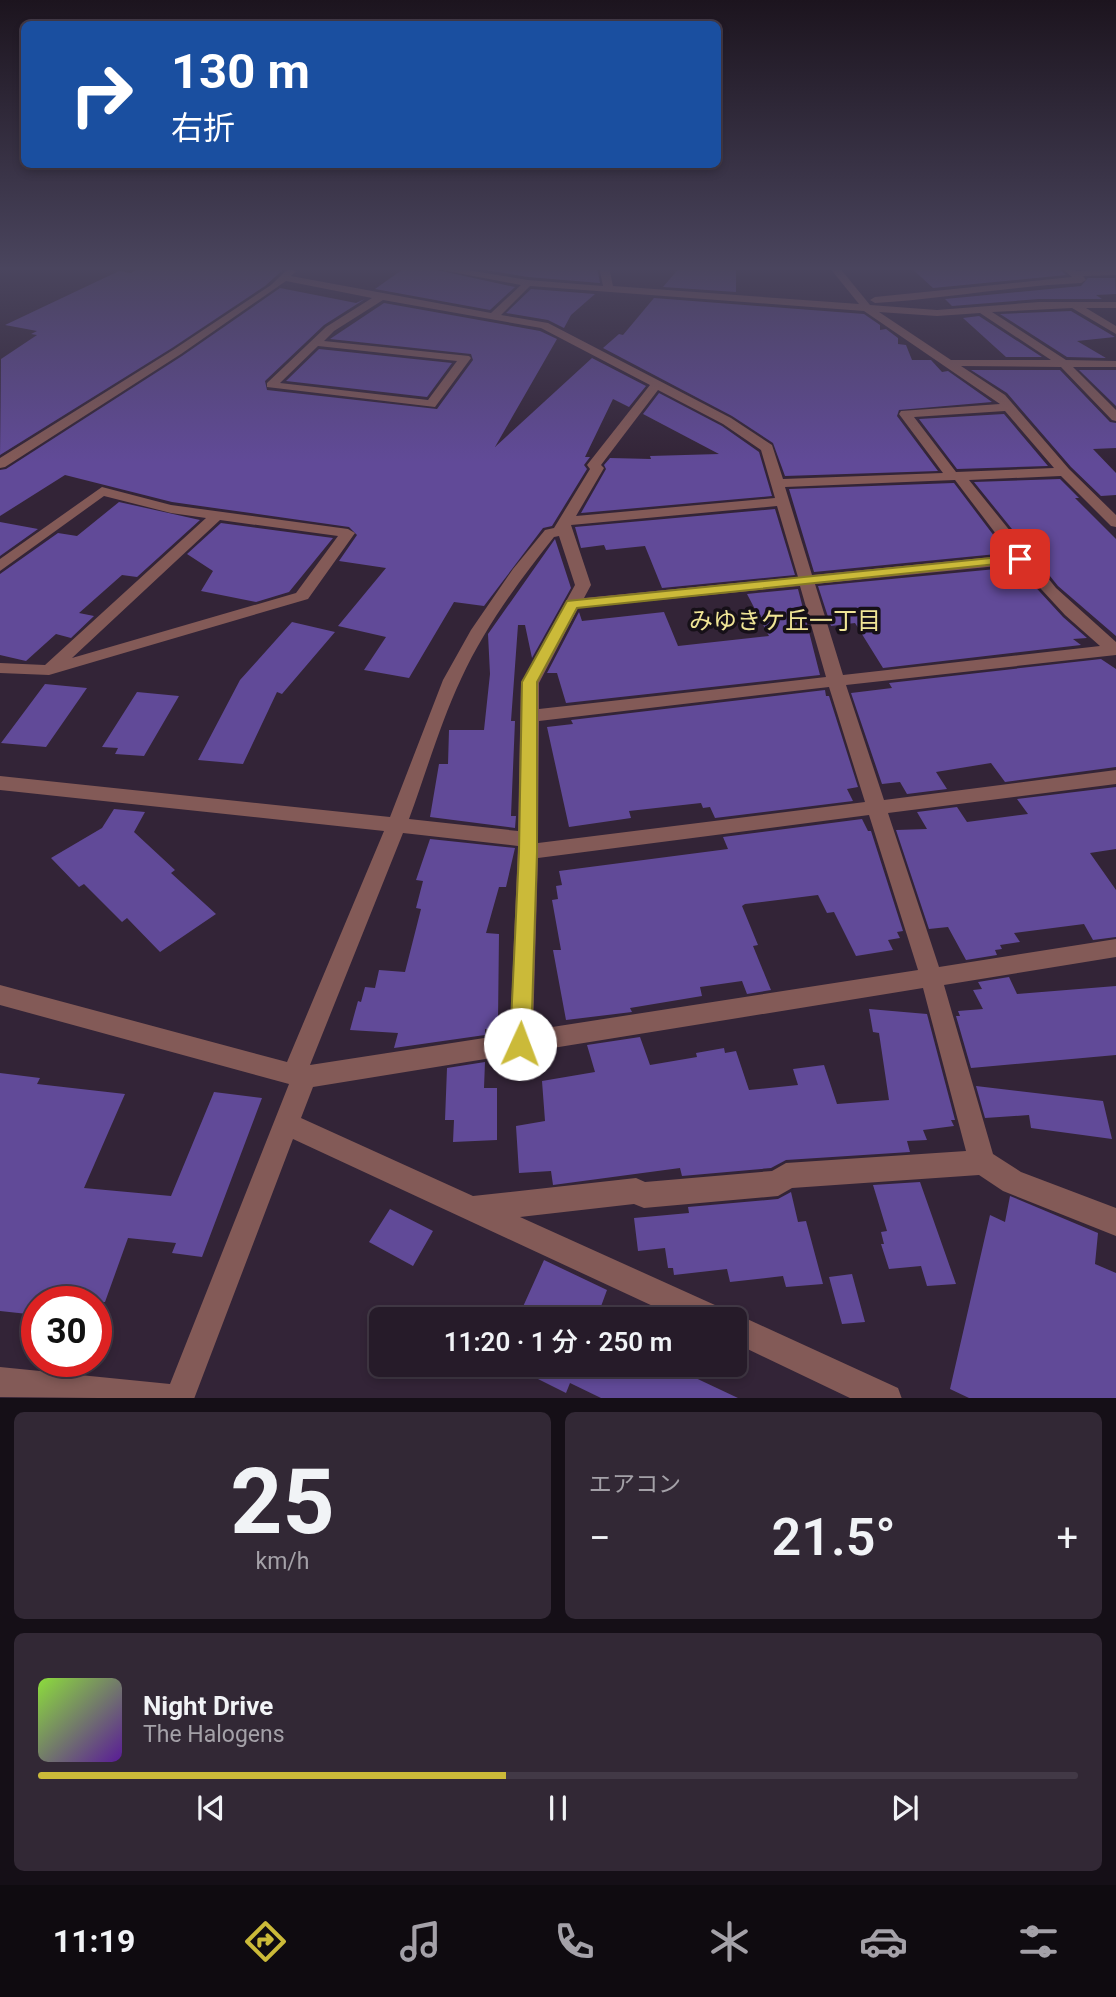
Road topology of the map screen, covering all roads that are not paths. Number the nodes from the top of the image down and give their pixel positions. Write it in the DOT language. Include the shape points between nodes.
graph roads {
  1 [pos="206,332"];
  2 [pos="327,332"];
  3 [pos="556,332"];
  4 [pos="905,332"];
  5 [pos="1016,332"];
  6 [pos="316,343"];
  7 [pos="950,363"];
  8 [pos="1064,364"];
  9 [pos="1116,364"];
  10 [pos="655,386"];
  11 [pos="1008,407"];
  12 [pos="1116,417"];
  13 [pos="0,464"];
  14 [pos="1065,472"];
  15 [pos="956,476"];
  16 [pos="779,484"];
  17 [pos="783,501"];
  18 [pos="216,516"];
  19 [pos="1116,523"];
  20 [pos="565,524"];
  21 [pos="1020,559"];
  22 [pos="0,566"];
  23 [pos="806,580"];
  24 [pos="572,604"];
  25 [pos="1116,649"];
  26 [pos="0,668"];
  27 [pos="49,670"];
  28 [pos="836,681"];
  29 [pos="528,716"];
  30 [pos="1116,777"];
  31 [pos="0,783"];
  32 [pos="877,808"];
  33 [pos="397,824"];
  34 [pos="527,846"];
  35 [pos="1116,948"];
  36 [pos="931,977"];
  37 [pos="0,995"];
  38 [pos="520,1044"];
  39 [pos="299,1076"];
  40 [pos="287,1124"];
  41 [pos="982,1162"];
  42 [pos="475,1208"];
  43 [pos="1116,1222"];
  44 [pos="688,1307"];
  45 [pos="747,1334"];
  46 [pos="0,1382"];
  47 [pos="168,1398"];
  48 [pos="179,1398"];
  49 [pos="887,1398"];
  1 -- 13 [label="street"];
  2 -- 6 [label="street"];
  3 -- 10 [label="street"];
  4 -- 7 [label="street"];
  5 -- 8 [label="street"];
  6 -- 6 [label="street" via="271,385 431,404 465,358"];
  7 -- 8 [label="street"];
  7 -- 11 [label="street"];
  8 -- 9 [label="street"];
  8 -- 12 [label="street"];
  10 -- 16 [label="street" via="727,421 767,448"];
  10 -- 20 [label="street" via="594,465 597,468"];
  11 -- 14 [label="street"];
  11 -- 15 [label="street" via="905,414"];
  14 -- 15 [label="street"];
  14 -- 19 [label="street"];
  15 -- 16 [label="street"];
  15 -- 21 [label="street"];
  16 -- 17 [label="street"];
  17 -- 20 [label="street"];
  17 -- 23 [label="street"];
  18 -- 22 [label="street" via="102,492"];
  18 -- 27 [label="street"];
  18 -- 27 [label="street" via="348,533 302,596"];
  20 -- 24 [label="street" via="583,585"];
  20 -- 33 [label="street" via="559,532 550,533 518,572 479,630 453,680"];
  21 -- 23 [label="street"];
  21 -- 25 [label="street" via="1083,625"];
  23 -- 24 [label="street"];
  23 -- 28 [label="street"];
  24 -- 29 [label="street" via="530,682"];
  25 -- 28 [label="street"];
  26 -- 27 [label="street"];
  28 -- 29 [label="street"];
  28 -- 32 [label="street"];
  29 -- 34 [label="street"];
  30 -- 32 [label="street"];
  31 -- 33 [label="street"];
  32 -- 34 [label="street"];
  32 -- 36 [label="street"];
  33 -- 34 [label="street"];
  33 -- 39 [label="street"];
  34 -- 38 [label="street"];
  35 -- 36 [label="street"];
  36 -- 38 [label="street"];
  36 -- 41 [label="street"];
  37 -- 39 [label="street"];
  38 -- 39 [label="street"];
  39 -- 40 [label="street"];
  40 -- 42 [label="street"];
  40 -- 48 [label="street"];
  41 -- 42 [label="street" via="786,1176 779,1183 644,1195 636,1191"];
  41 -- 43 [label="street" via="1013,1182"];
  42 -- 44 [label="street"];
  45 -- 49 [label="street"];
  46 -- 47 [label="street"];
}
